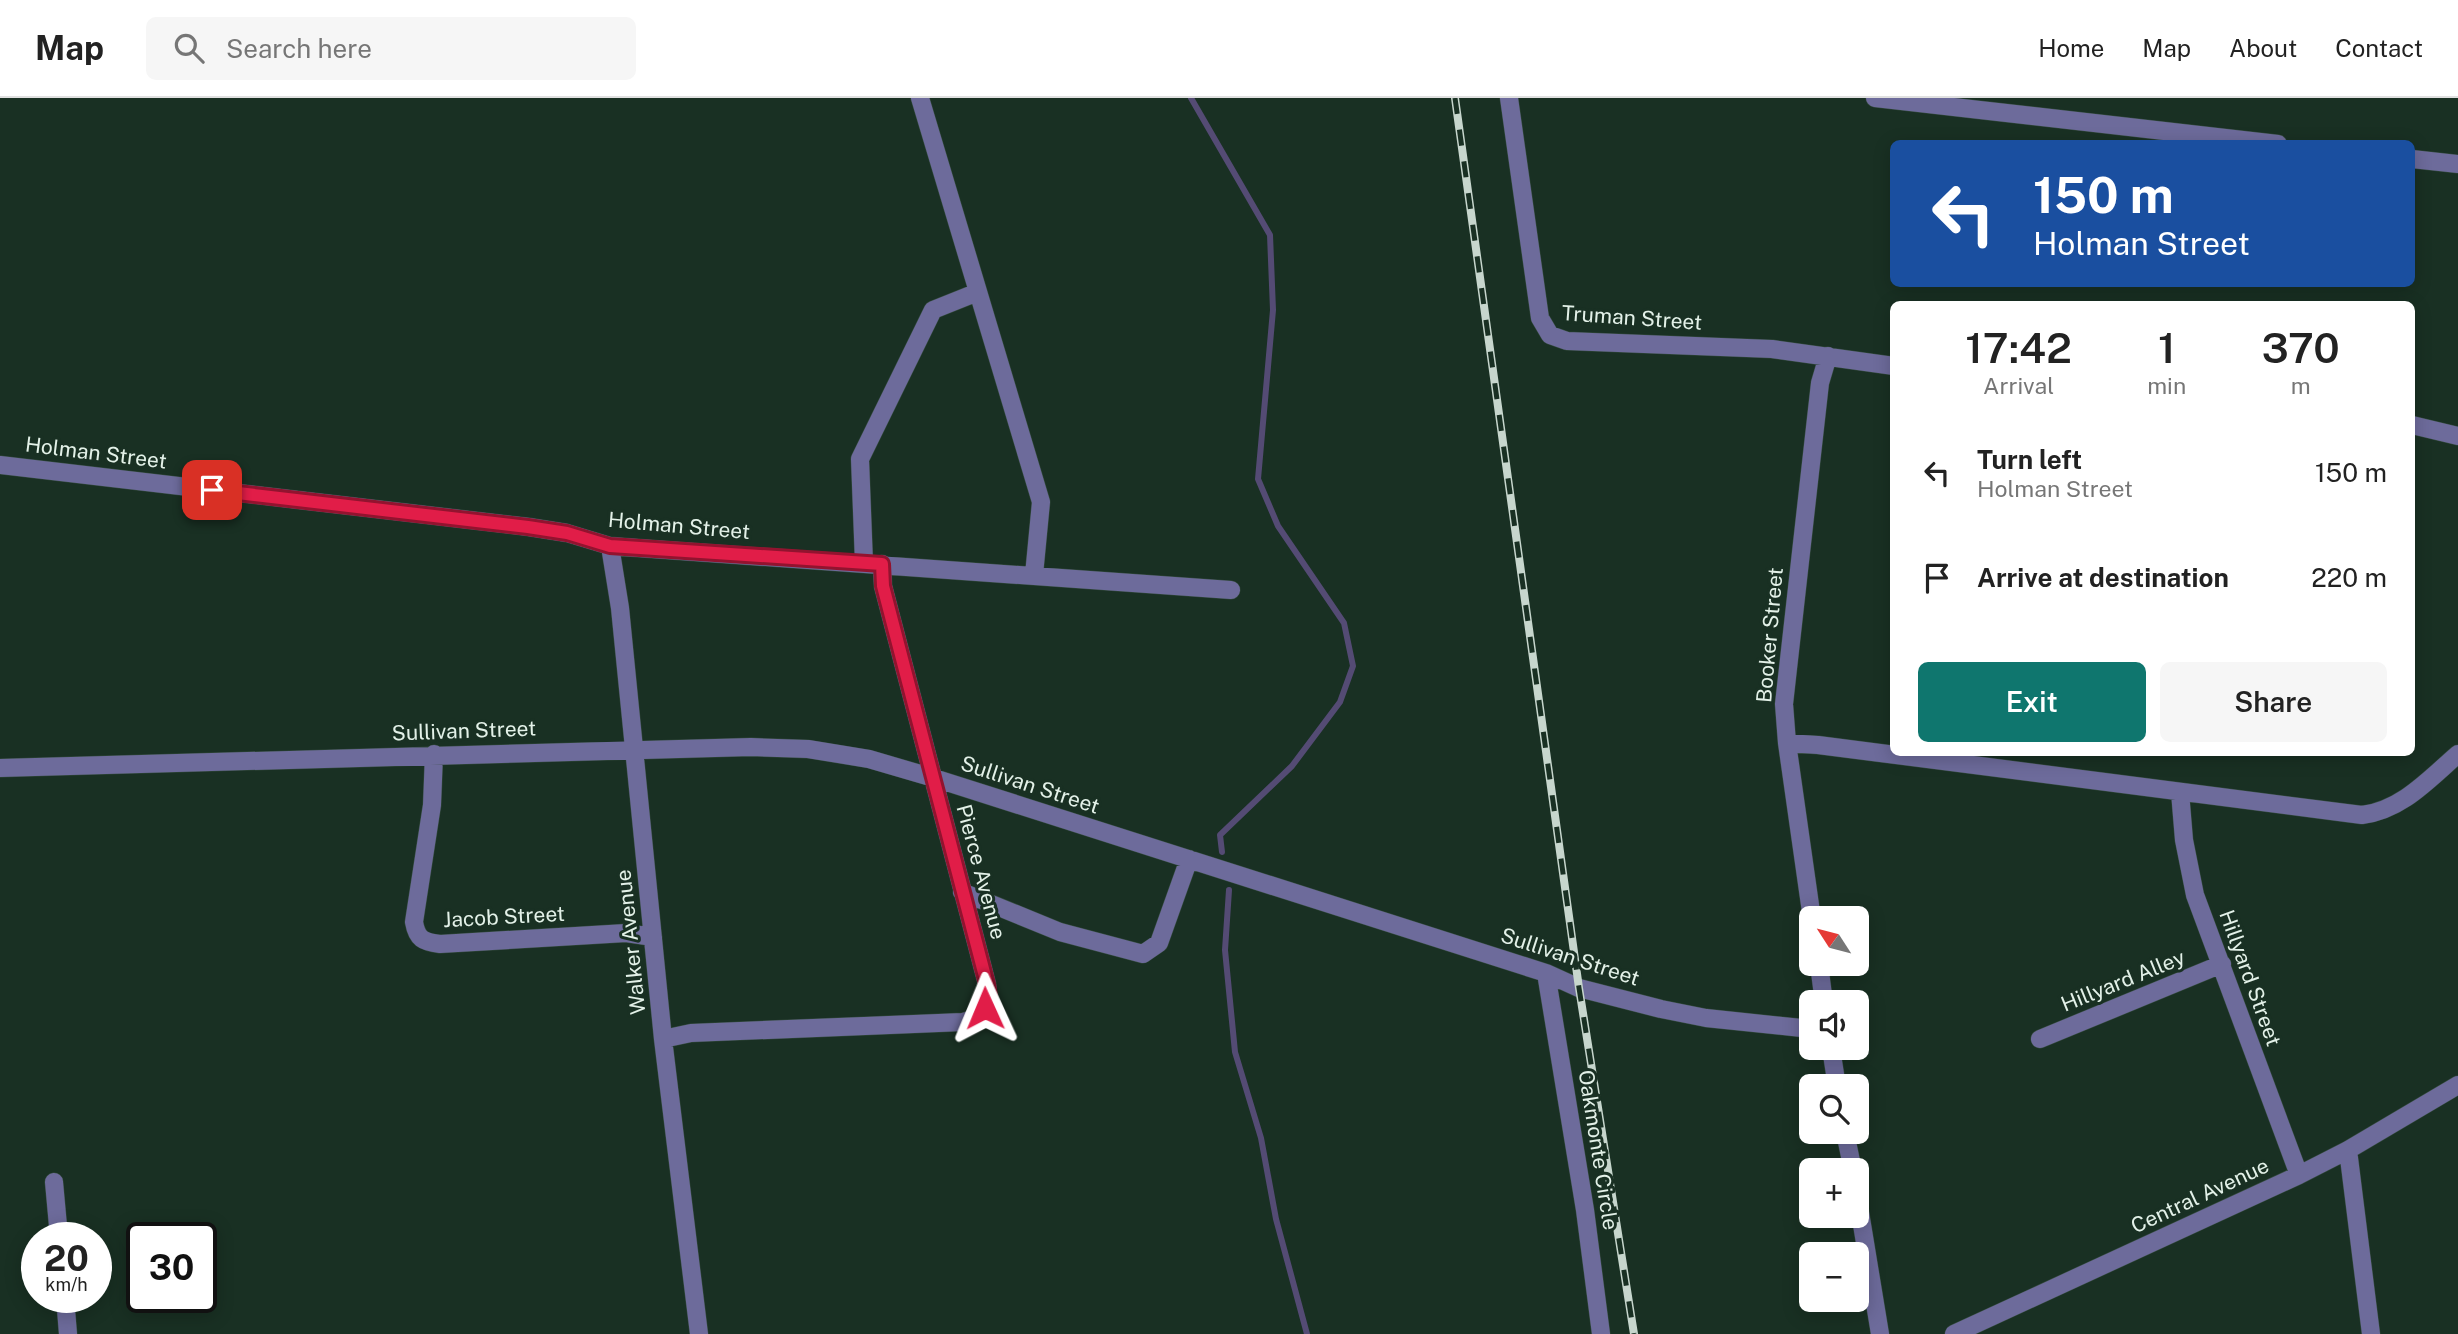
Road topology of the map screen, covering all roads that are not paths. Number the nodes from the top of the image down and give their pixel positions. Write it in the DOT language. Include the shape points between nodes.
graph roads {
  1 [pos="920,98"];
  2 [pos="1509,98"];
  3 [pos="1875,98"];
  4 [pos="2243,140"];
  5 [pos="2415,159"];
  6 [pos="2458,164"];
  7 [pos="978,292"];
  8 [pos="1828,356"];
  9 [pos="1890,365"];
  10 [pos="2415,426"];
  11 [pos="2458,436"];
  12 [pos="0,465"];
  13 [pos="610,546"];
  14 [pos="873,563"];
  15 [pos="1034,575"];
  16 [pos="1231,590"];
  17 [pos="1787,743"];
  18 [pos="635,748"];
  19 [pos="434,754"];
  20 [pos="1890,754"];
  21 [pos="2458,754"];
  22 [pos="1903,756"];
  23 [pos="0,768"];
  24 [pos="934,778"];
  25 [pos="2180,792"];
  26 [pos="1189,859"];
  27 [pos="962,892"];
  28 [pos="1810,906"];
  29 [pos="653,937"];
  30 [pos="2222,964"];
  31 [pos="1546,973"];
  32 [pos="1799,1028"];
  33 [pos="663,1039"];
  34 [pos="2040,1039"];
  35 [pos="2458,1085"];
  36 [pos="2348,1150"];
  37 [pos="2299,1175"];
  38 [pos="54,1182"];
  39 [pos="58,1222"];
  40 [pos="1863,1228"];
  41 [pos="66,1313"];
  42 [pos="68,1334"];
  43 [pos="699,1334"];
  44 [pos="1601,1334"];
  45 [pos="1880,1334"];
  46 [pos="1954,1334"];
  47 [pos="2371,1334"];
  1 -- 7 [label="street"];
  2 -- 8 [label="street, Truman Street" via="1540,318 1550,335 1567,341 1772,349"];
  3 -- 4 [label="street"];
  5 -- 6 [label="street"];
  7 -- 14 [label="street, Pierce Avenue" via="933,310 860,459"];
  7 -- 15 [label="street" via="1041,502"];
  8 -- 9 [label="street"];
  8 -- 17 [label="street, Booker Street" via="1820,383 1787,666"];
  10 -- 11 [label="street"];
  12 -- 13 [label="street, Holman Street" via="528,527"];
  13 -- 14 [label="street, Holman Street"];
  13 -- 18 [label="street, Walker Avenue"];
  14 -- 15 [label="street, Holman Street"];
  14 -- 24 [label="street, Pierce Avenue"];
  15 -- 16 [label="street, Holman Street"];
  17 -- 20 [label="street"];
  17 -- 28 [label="street, Booker Street"];
  18 -- 19 [label="street, Sullivan Street"];
  18 -- 24 [label="street, Sullivan Street" via="808,749"];
  18 -- 29 [label="street, Walker Avenue"];
  19 -- 23 [label="street, Sullivan Street"];
  19 -- 29 [label="street, Jacob Street" via="432,805 414,922 421,940 440,944 626,933"];
  21 -- 25 [label="street" via="2398,805 2379,813 2362,815"];
  22 -- 25 [label="street"];
  24 -- 26 [label="street, Sullivan Street"];
  24 -- 27 [label="street, Pierce Avenue"];
  25 -- 30 [label="street, Hillyard Street" via="2192,881"];
  26 -- 27 [label="street" via="1159,943 1143,954 1060,932"];
  26 -- 31 [label="street, Sullivan Street"];
  27 -- 33 [label="street, Pierce Avenue" via="989,996 985,1008 970,1020 691,1033"];
  29 -- 33 [label="street, Walker Avenue"];
  30 -- 34 [label="street, Hillyard Alley"];
  30 -- 37 [label="street, Hillyard Street"];
  31 -- 32 [label="street, Sullivan Street" via="1579,988 1661,1009"];
  31 -- 44 [label="street, Oakmonte Circle"];
  33 -- 43 [label="street, Walker Avenue"];
  35 -- 36 [label="street, Central Avenue"];
  36 -- 37 [label="street, Central Avenue"];
  36 -- 47 [label="street"];
  37 -- 46 [label="street, Central Avenue"];
  38 -- 39 [label="street"];
  40 -- 45 [label="street"];
  41 -- 42 [label="street"];
}
